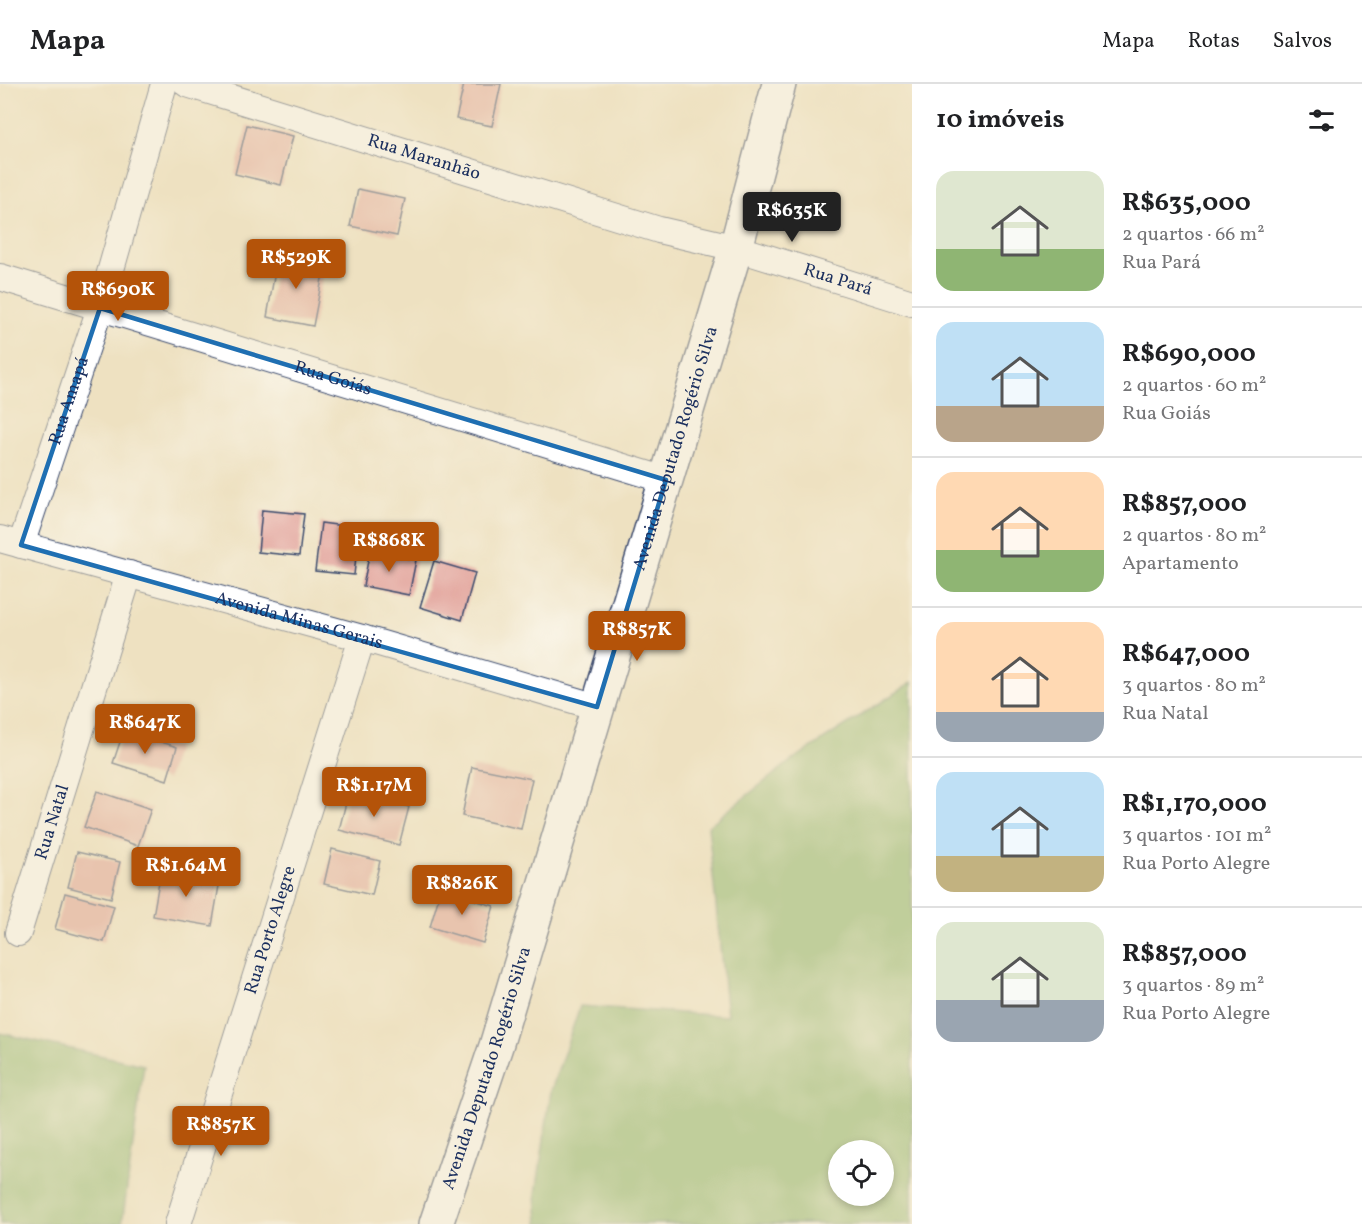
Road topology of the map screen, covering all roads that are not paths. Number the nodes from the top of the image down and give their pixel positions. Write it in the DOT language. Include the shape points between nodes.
graph roads {
  1 [pos="164,84"];
  2 [pos="188,84"];
  3 [pos="779,84"];
  4 [pos="660,230"];
  5 [pos="736,248"];
  6 [pos="0,277"];
  7 [pos="912,303"];
  8 [pos="100,308"];
  9 [pos="666,480"];
  10 [pos="10,542"];
  11 [pos="129,574"];
  12 [pos="362,638"];
  13 [pos="597,707"];
  14 [pos="18,933"];
  15 [pos="178,1224"];
  16 [pos="436,1224"];
  1 -- 8 [label="street, Rua Amapá"];
  2 -- 4 [label="street, Rua Maranhão"];
  3 -- 5 [label="main road, Avenida Deputado Rogério Silva"];
  4 -- 5 [label="street, Rua Pará"];
  5 -- 7 [label="street, Rua Pará"];
  5 -- 9 [label="main road, Avenida Deputado Rogério Silva"];
  6 -- 8 [label="street, Rua Goiás"];
  8 -- 9 [label="street, Rua Goiás"];
  8 -- 10 [label="street, Rua Amapá"];
  9 -- 13 [label="main road, Avenida Deputado Rogério Silva"];
  10 -- 11 [label="street, Avenida Minas Gerais"];
  11 -- 12 [label="street, Avenida Minas Gerais"];
  11 -- 14 [label="street, Rua Natal"];
  12 -- 13 [label="street, Avenida Minas Gerais"];
  12 -- 15 [label="street, Rua Porto Alegre"];
  13 -- 16 [label="main road, Avenida Deputado Rogério Silva" via="495,1046"];
}
